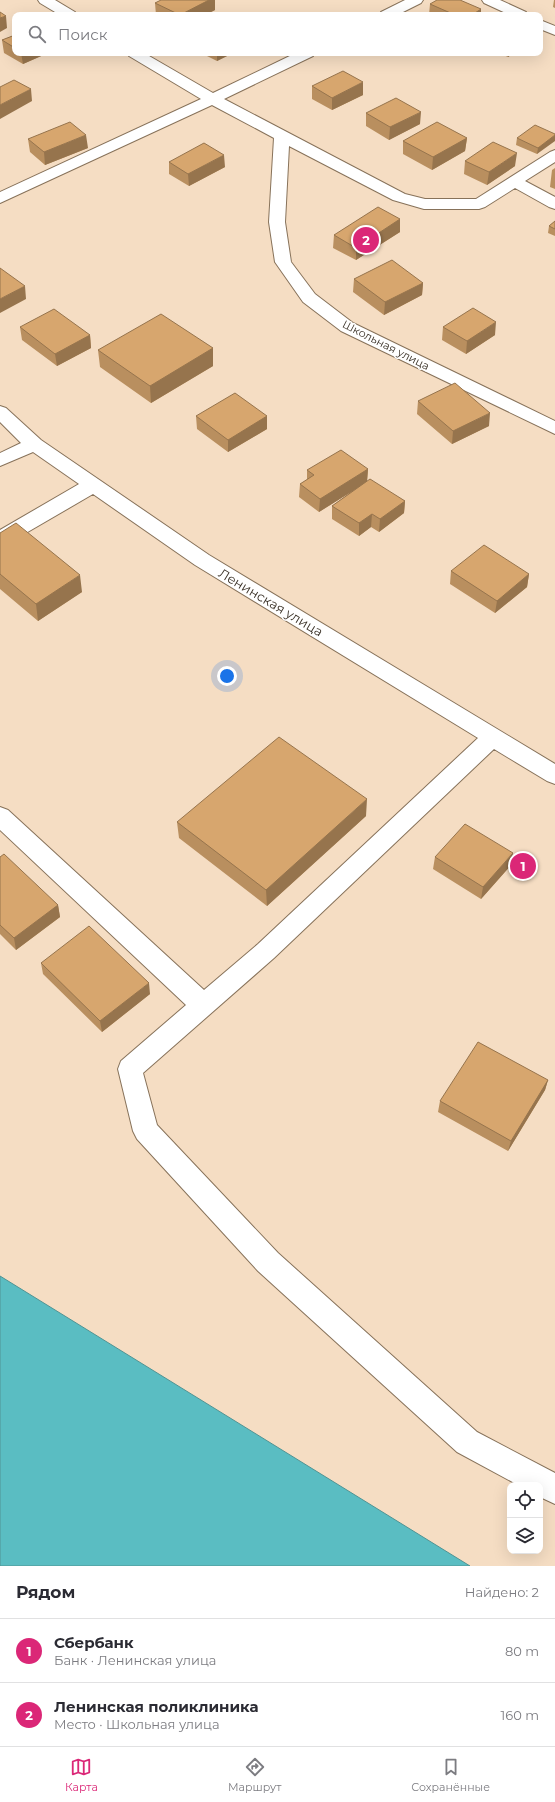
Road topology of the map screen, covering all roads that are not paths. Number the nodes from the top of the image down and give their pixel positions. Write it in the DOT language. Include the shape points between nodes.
graph roads {
  1 [pos="45,0"];
  2 [pos="416,0"];
  3 [pos="489,0"];
  4 [pos="65,12"];
  5 [pos="392,12"];
  6 [pos="515,12"];
  7 [pos="543,25"];
  8 [pos="555,31"];
  9 [pos="139,56"];
  10 [pos="302,56"];
  11 [pos="212,99"];
  12 [pos="282,136"];
  13 [pos="555,155"];
  14 [pos="514,181"];
  15 [pos="0,198"];
  16 [pos="555,204"];
  17 [pos="0,412"];
  18 [pos="555,428"];
  19 [pos="34,444"];
  20 [pos="0,460"];
  21 [pos="93,485"];
  22 [pos="0,539"];
  23 [pos="493,737"];
  24 [pos="555,775"];
  25 [pos="0,816"];
  26 [pos="203,1005"];
  27 [pos="555,1489"];
  1 -- 4 [label="street"];
  2 -- 5 [label="street"];
  3 -- 6 [label="street"];
  7 -- 8 [label="street"];
  9 -- 11 [label="street"];
  10 -- 11 [label="street"];
  11 -- 12 [label="street"];
  11 -- 15 [label="street"];
  12 -- 14 [label="street" via="399,197 424,204 479,204"];
  12 -- 18 [label="street, Школьная улица" via="277,222 283,262 309,298 347,327"];
  13 -- 14 [label="street"];
  14 -- 16 [label="street"];
  17 -- 19 [label="street, Ленинская улица"];
  19 -- 20 [label="street"];
  19 -- 21 [label="street, Ленинская улица"];
  21 -- 22 [label="street"];
  21 -- 23 [label="street, Ленинская улица" via="202,560"];
  23 -- 24 [label="street, Ленинская улица"];
  23 -- 26 [label="street" via="266,951"];
  25 -- 26 [label="street"];
  26 -- 27 [label="street" via="130,1069 146,1131 268,1262 467,1442"];
}
